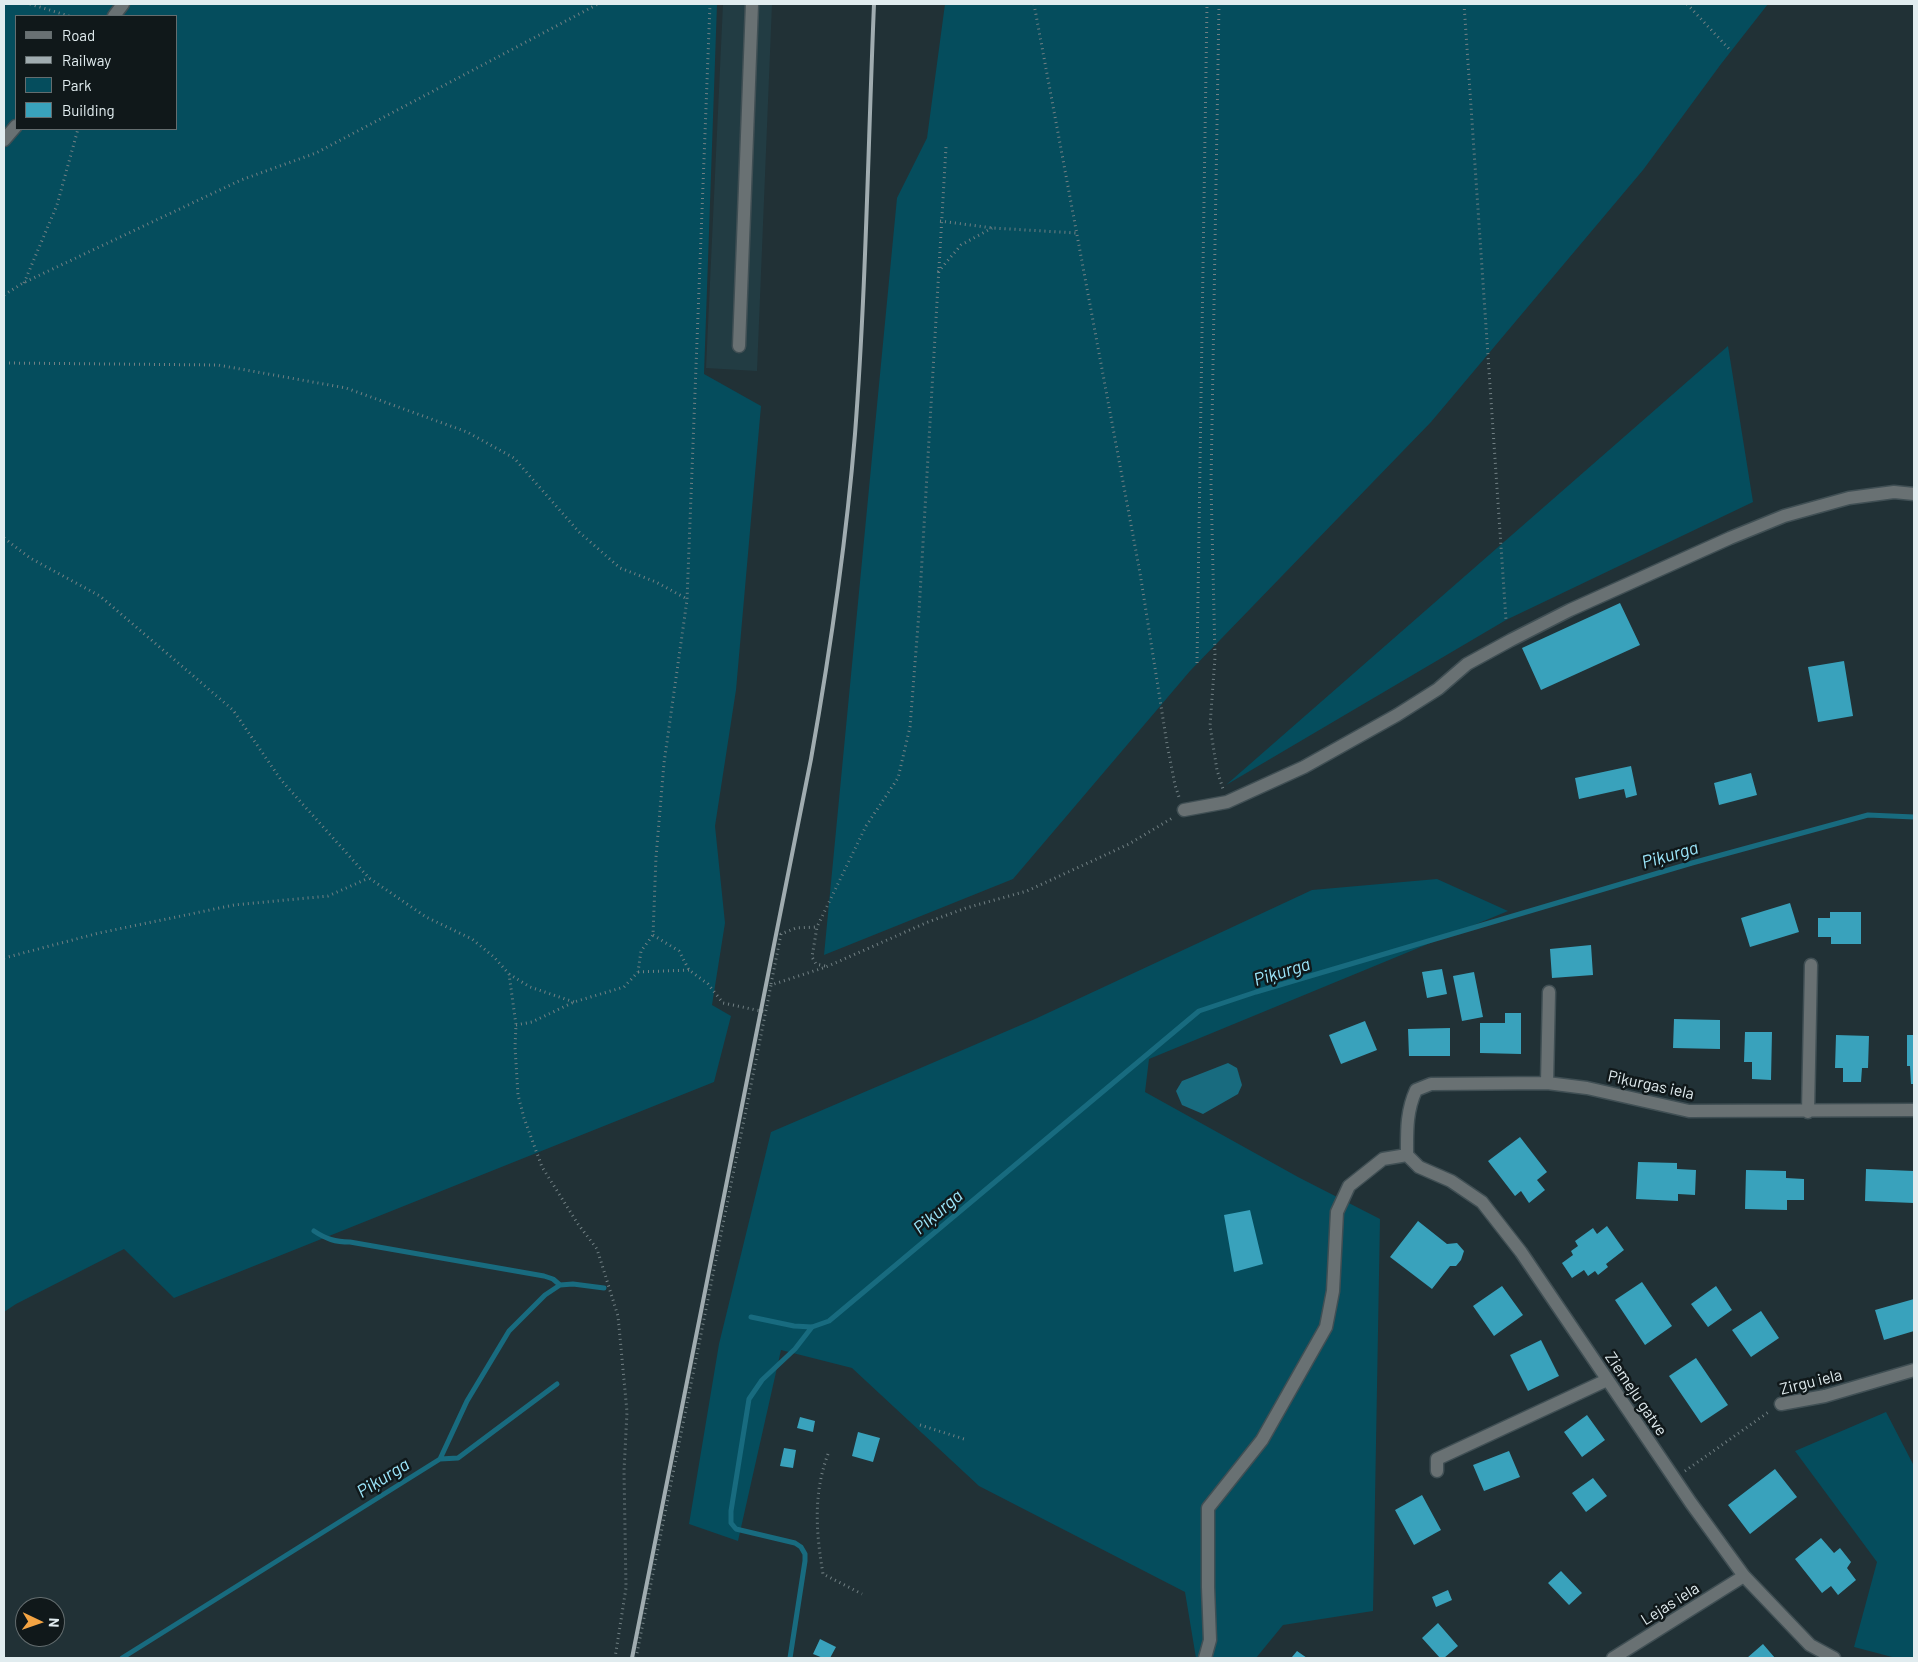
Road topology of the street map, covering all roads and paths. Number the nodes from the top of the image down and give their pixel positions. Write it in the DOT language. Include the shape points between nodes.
graph roads {
  1 [pos="30,4"];
  2 [pos="43,4"];
  3 [pos="123,4"];
  4 [pos="598,4"];
  5 [pos="710,4"];
  6 [pos="752,4"];
  7 [pos="1034,4"];
  8 [pos="1207,4"];
  9 [pos="1219,4"];
  10 [pos="1464,4"];
  11 [pos="1688,4"];
  12 [pos="46,8"];
  13 [pos="66,15"];
  14 [pos="115,15"];
  15 [pos="1731,52"];
  16 [pos="15,127"];
  17 [pos="78,130"];
  18 [pos="4,140"];
  19 [pos="946,147"];
  20 [pos="940,221"];
  21 [pos="993,228"];
  22 [pos="1076,233"];
  23 [pos="938,273"];
  24 [pos="23,283"];
  25 [pos="4,295"];
  26 [pos="739,346"];
  27 [pos="4,363"];
  28 [pos="1914,494"];
  29 [pos="4,538"];
  30 [pos="687,600"];
  31 [pos="1506,620"];
  32 [pos="1197,663"];
  33 [pos="1227,802"];
  34 [pos="1184,810"];
  35 [pos="369,878"];
  36 [pos="818,927"];
  37 [pos="653,935"];
  38 [pos="4,958"];
  39 [pos="1811,965"];
  40 [pos="826,967"];
  41 [pos="689,970"];
  42 [pos="638,972"];
  43 [pos="509,974"];
  44 [pos="771,985"];
  45 [pos="1549,992"];
  46 [pos="574,1002"];
  47 [pos="766,1012"];
  48 [pos="516,1025"];
  49 [pos="1547,1083"];
  50 [pos="1914,1110"];
  51 [pos="1808,1112"];
  52 [pos="1407,1155"];
  53 [pos="1914,1370"];
  54 [pos="1607,1380"];
  55 [pos="1781,1404"];
  56 [pos="920,1424"];
  57 [pos="964,1439"];
  58 [pos="828,1454"];
  59 [pos="1437,1471"];
  60 [pos="1675,1478"];
  61 [pos="1744,1576"];
  62 [pos="862,1594"];
  63 [pos="615,1658"];
  64 [pos="636,1658"];
  65 [pos="1205,1658"];
  66 [pos="1613,1658"];
  67 [pos="1834,1658"];
  1 -- 12 [label="path"];
  2 -- 12 [label="path"];
  3 -- 14 [label="street"];
  4 -- 24 [label="path" via="316,153 241,180"];
  5 -- 30 [label="path"];
  6 -- 26 [label="street"];
  7 -- 22 [label="path"];
  8 -- 32 [label="path"];
  9 -- 33 [label="path" via="1211,484 1214,657 1210,726 1217,770"];
  10 -- 31 [label="path"];
  11 -- 15 [label="path"];
  12 -- 13 [label="path"];
  16 -- 18 [label="street"];
  17 -- 24 [label="path" via="57,205"];
  19 -- 20 [label="path"];
  20 -- 21 [label="path"];
  20 -- 23 [label="path"];
  21 -- 22 [label="path"];
  21 -- 23 [label="path" via="961,245"];
  22 -- 34 [label="path" via="1140,573 1175,785"];
  23 -- 36 [label="path" via="920,612 910,727 898,778 866,826"];
  24 -- 25 [label="path"];
  27 -- 30 [label="path" via="218,365 346,388 467,432 514,458 579,532 620,568 656,582"];
  28 -- 33 [label="street" via="1894,492 1849,498 1784,516 1650,574 1511,640 1468,664 1438,689 1397,715 1304,768"];
  29 -- 35 [label="path" via="30,558 100,596 233,710 281,780"];
  30 -- 37 [label="path" via="664,763"];
  33 -- 34 [label="street"];
  34 -- 40 [label="path" via="1129,844 1027,892 928,922"];
  35 -- 38 [label="path" via="328,896 234,904 99,933"];
  35 -- 43 [label="path" via="426,917 472,939"];
  36 -- 40 [label="path" via="812,957 816,964"];
  36 -- 44 [label="path" via="796,928 781,934"];
  37 -- 41 [label="path" via="679,951"];
  37 -- 42 [label="path" via="641,951"];
  39 -- 51 [label="street"];
  40 -- 44 [label="path"];
  41 -- 42 [label="path"];
  41 -- 47 [label="path" via="708,984 722,1003"];
  42 -- 46 [label="path" via="624,987"];
  43 -- 46 [label="path" via="530,986"];
  43 -- 48 [label="path"];
  44 -- 47 [label="path"];
  45 -- 49 [label="street"];
  46 -- 48 [label="path" via="532,1022"];
  47 -- 64 [label="path"];
  48 -- 63 [label="path" via="518,1096 524,1118 542,1168 597,1249 618,1316 627,1412 624,1471 626,1588"];
  49 -- 51 [label="street, Piķurgas iela" via="1587,1088 1689,1111"];
  49 -- 52 [label="street, Piķurgas iela" via="1431,1084 1416,1090 1407,1120"];
  50 -- 51 [label="street, Piķurgas iela"];
  52 -- 54 [label="street, Ziemeļu gatve" via="1420,1167 1451,1181 1482,1202 1521,1252"];
  52 -- 65 [label="street" via="1374,1164 1350,1186 1336,1212 1333,1291 1326,1326 1262,1440 1208,1508 1210,1640"];
  53 -- 55 [label="street, Zirgu iela" via="1825,1396"];
  54 -- 59 [label="street" via="1437,1459"];
  54 -- 60 [label="street, Ziemeļu gatve"];
  55 -- 60 [label="path, Zirgu iela"];
  56 -- 57 [label="path"];
  58 -- 62 [label="path" via="816,1504 823,1574"];
  60 -- 61 [label="street, Ziemeļu gatve"];
  61 -- 66 [label="street, Lejas iela"];
  61 -- 67 [label="street, Ziemeļu gatve" via="1810,1645"];
}
